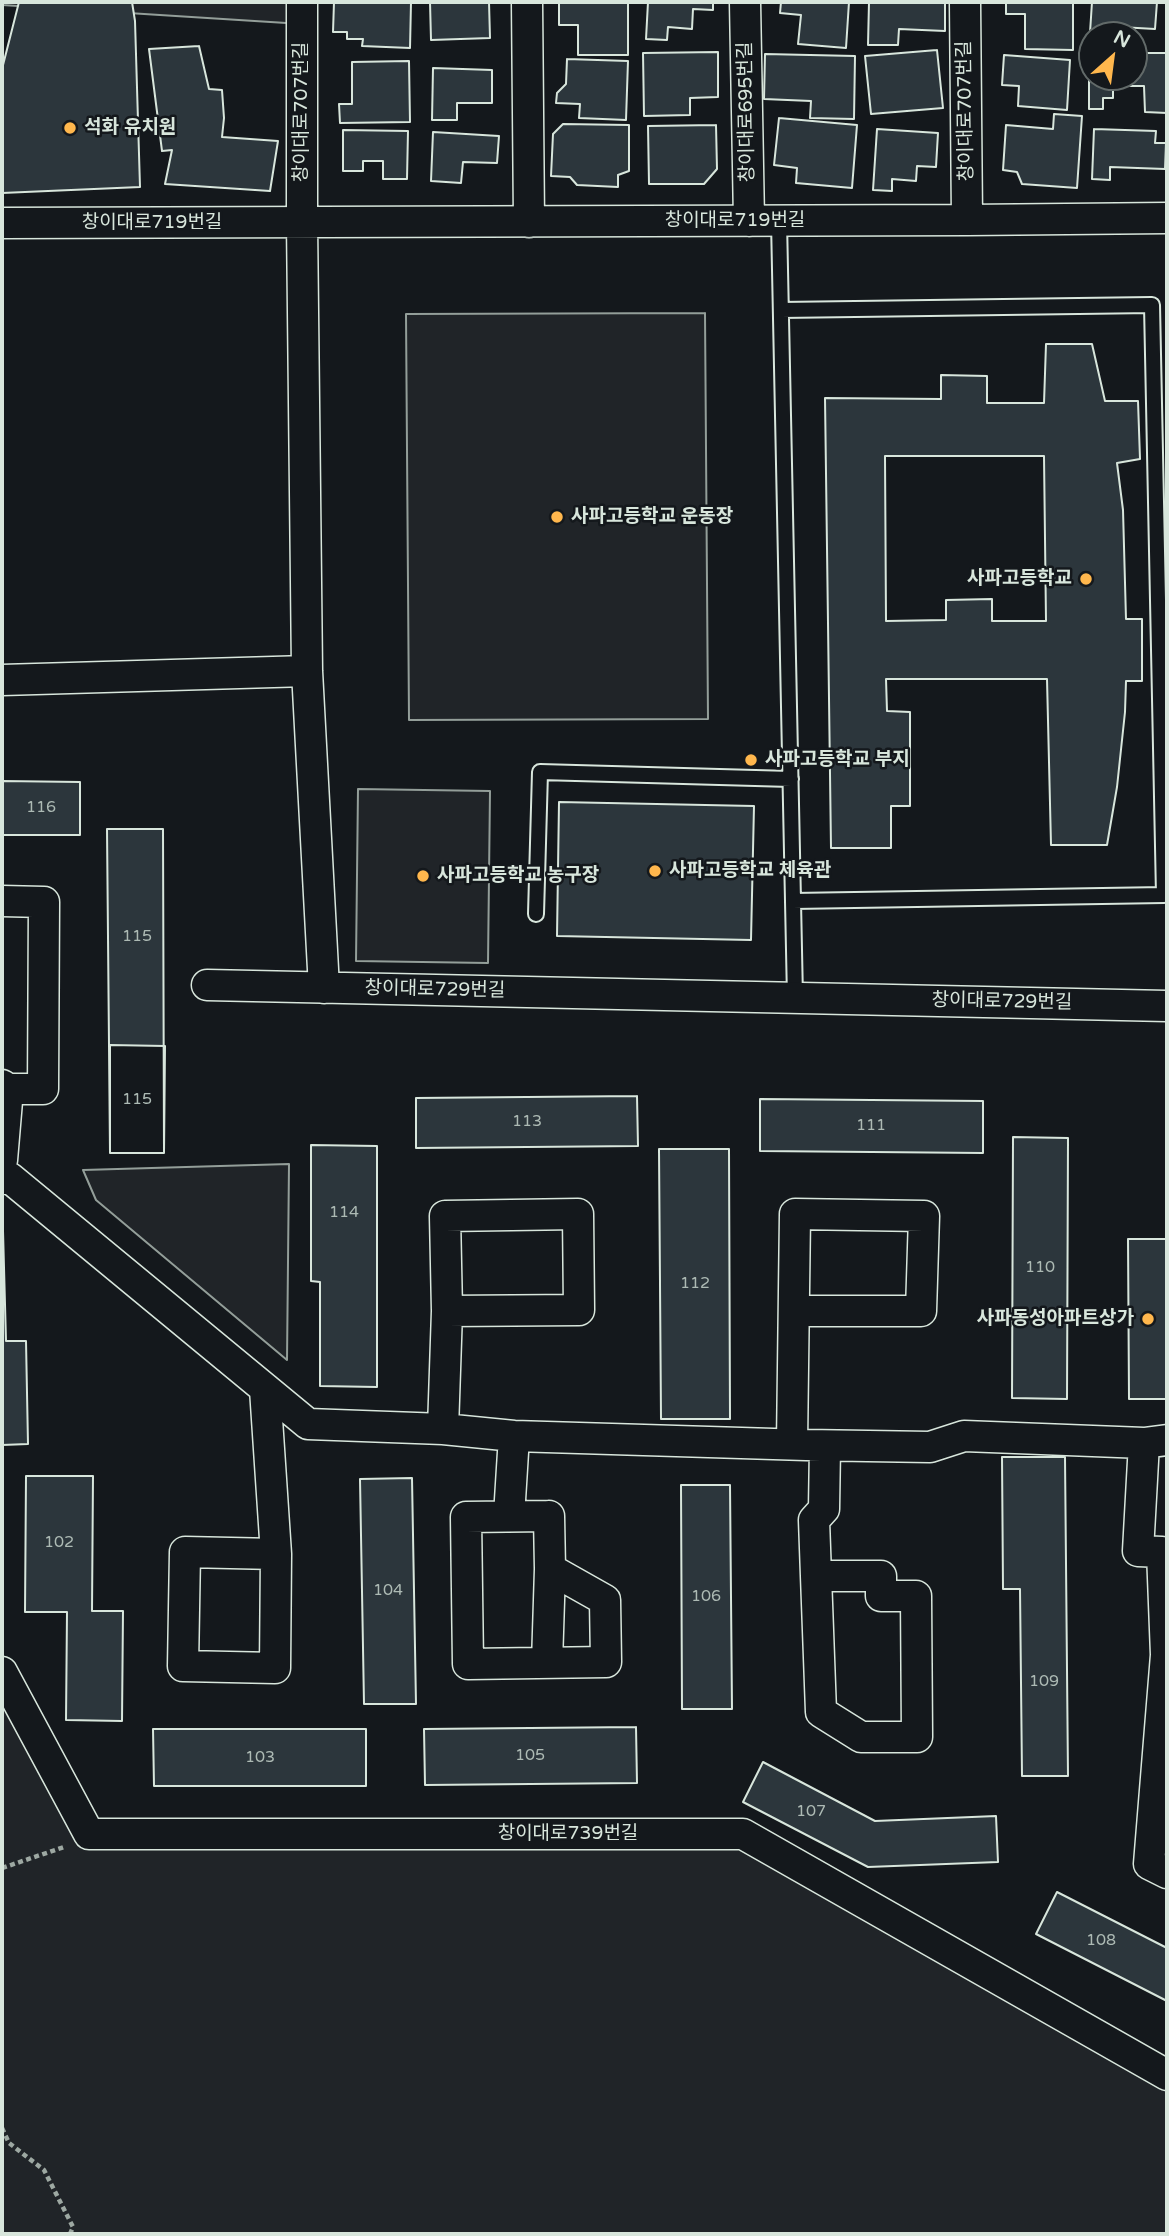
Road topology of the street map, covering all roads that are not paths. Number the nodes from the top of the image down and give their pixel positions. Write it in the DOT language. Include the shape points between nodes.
graph roads {
  1 [pos="302,2"];
  2 [pos="527,2"];
  3 [pos="745,2"];
  4 [pos="965,2"];
  5 [pos="1167,218"];
  6 [pos="967,220"];
  7 [pos="764,221"];
  8 [pos="302,222"];
  9 [pos="529,222"];
  10 [pos="2,223"];
  11 [pos="781,310"];
  12 [pos="307,671"];
  13 [pos="2,680"];
  14 [pos="790,779"];
  15 [pos="2,901"];
  16 [pos="793,901"];
  17 [pos="536,914"];
  18 [pos="207,985"];
  19 [pos="324,988"];
  20 [pos="795,998"];
  21 [pos="1167,1006"];
  22 [pos="5,1087"];
  23 [pos="2,1160"];
  24 [pos="2,1179"];
  25 [pos="447,1311"];
  26 [pos="794,1311"];
  27 [pos="265,1389"];
  28 [pos="443,1429"];
  29 [pos="514,1436"];
  30 [pos="1156,1441"];
  31 [pos="792,1444"];
  32 [pos="825,1446"];
  33 [pos="509,1516"];
  34 [pos="276,1554"];
  35 [pos="550,1569"];
  36 [pos="816,1576"];
  37 [pos="547,1663"];
  38 [pos="2,1672"];
  39 [pos="1161,1809"];
  40 [pos="1167,1873"];
  41 [pos="1167,2075"];
  1 -- 8 [label="street, 창이대로707번길"];
  2 -- 9 [label="street"];
  3 -- 7 [label="street, 창이대로695번길"];
  4 -- 6 [label="street, 창이대로707번길"];
  5 -- 6 [label="street, 창이대로719번길"];
  6 -- 7 [label="street, 창이대로719번길"];
  7 -- 9 [label="street, 창이대로719번길"];
  7 -- 11 [label="lane"];
  8 -- 9 [label="street, 창이대로719번길"];
  8 -- 10 [label="street, 창이대로719번길"];
  8 -- 12 [label="street"];
  11 -- 14 [label="lane"];
  11 -- 16 [label="lane" via="1152,305 1153,346 1164,895"];
  12 -- 13 [label="street"];
  12 -- 19 [label="street"];
  14 -- 16 [label="lane"];
  14 -- 17 [label="lane" via="540,772"];
  15 -- 22 [label="street" via="44,902 43,1088"];
  16 -- 20 [label="lane"];
  18 -- 19 [label="street, 창이대로729번길"];
  19 -- 20 [label="street, 창이대로729번길"];
  20 -- 21 [label="street, 창이대로729번길"];
  22 -- 23 [label="street"];
  24 -- 27 [label="street" via="10,1178"];
  25 -- 25 [label="street" via="579,1310 578,1214 446,1216"];
  25 -- 28 [label="street"];
  26 -- 26 [label="street" via="921,1311 924,1216 795,1214"];
  26 -- 31 [label="street"];
  27 -- 28 [label="street" via="308,1424"];
  27 -- 34 [label="street"];
  28 -- 29 [label="street"];
  29 -- 31 [label="street"];
  29 -- 33 [label="street"];
  30 -- 32 [label="street" via="964,1436 930,1447"];
  30 -- 39 [label="street" via="1138,1551 1162,1552 1166,1655"];
  31 -- 32 [label="street"];
  32 -- 36 [label="street" via="824,1509 814,1520"];
  33 -- 35 [label="street" via="549,1516"];
  33 -- 37 [label="street" via="466,1517 468,1664"];
  34 -- 34 [label="street" via="185,1552 183,1666 275,1668"];
  35 -- 37 [label="street"];
  35 -- 37 [label="street" via="605,1600 606,1662"];
  36 -- 36 [label="street" via="821,1712 861,1737 917,1737 916,1596 881,1596 881,1576"];
  38 -- 41 [label="street, 창이대로739번길" via="89,1835 743,1834"];
  39 -- 40 [label="street" via="1149,1864"];
}
